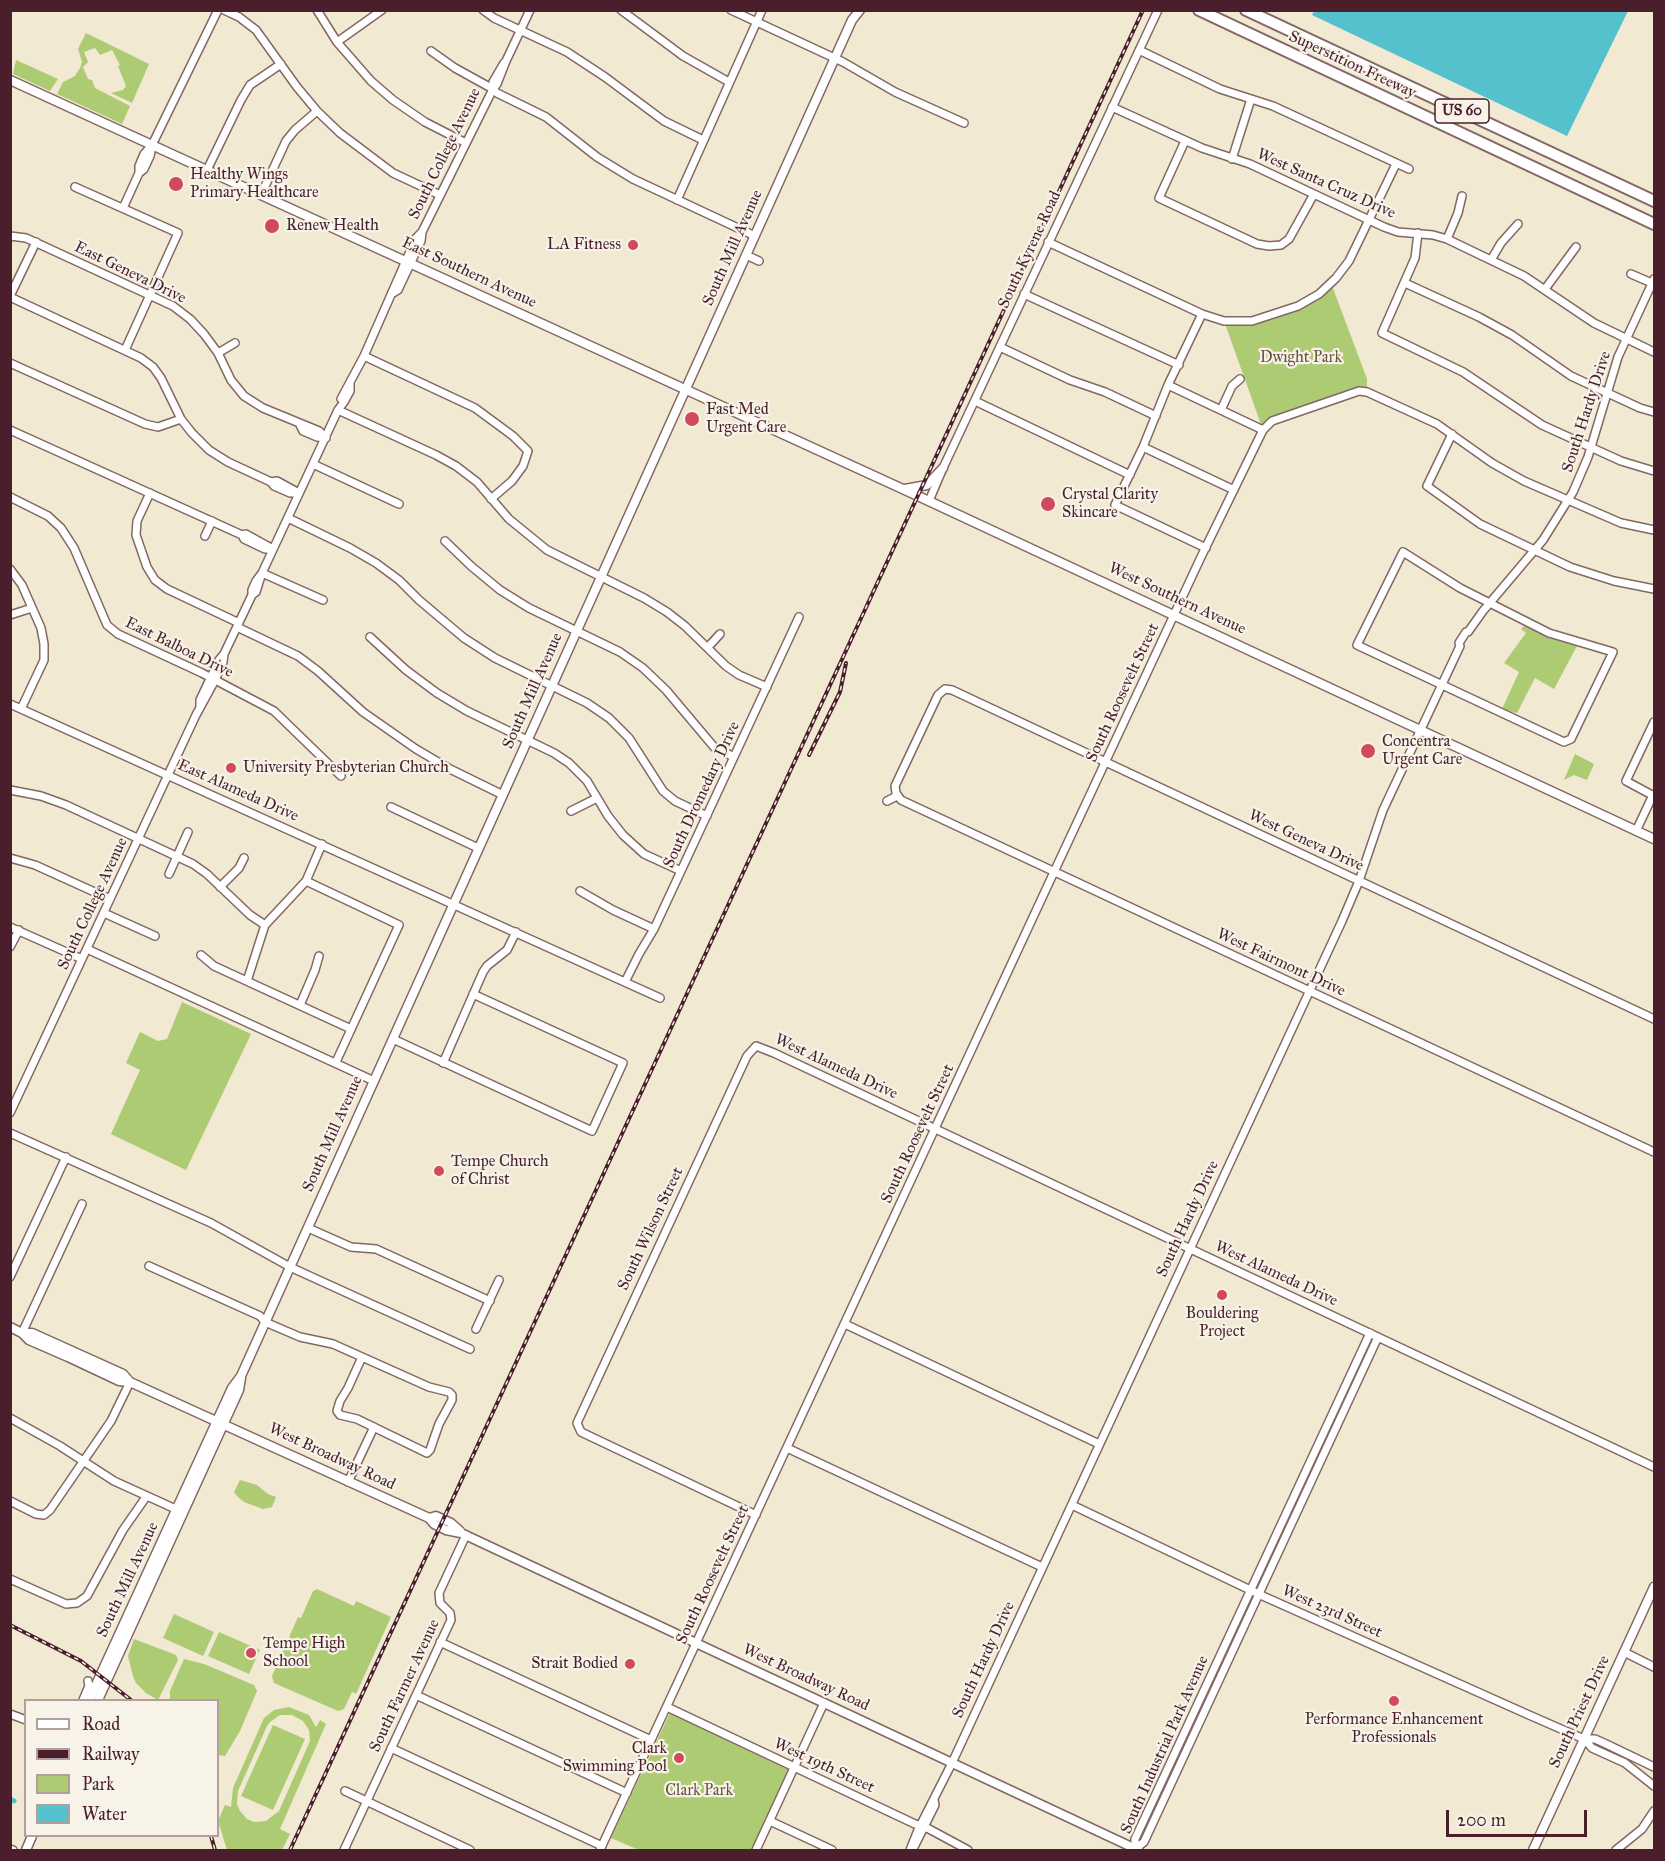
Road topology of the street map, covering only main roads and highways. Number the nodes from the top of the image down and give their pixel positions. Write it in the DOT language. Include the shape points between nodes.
graph roads {
  1 [pos="860,10"];
  2 [pos="1248,10"];
  3 [pos="1200,11"];
  4 [pos="853,15"];
  5 [pos="10,80"];
  6 [pos="1546,172"];
  7 [pos="1654,201"];
  8 [pos="1654,216"];
  9 [pos="1654,224"];
  10 [pos="686,388"];
  11 [pos="943,468"];
  12 [pos="905,489"];
  13 [pos="1654,839"];
  14 [pos="10,1328"];
  15 [pos="220,1423"];
  16 [pos="1654,1587"];
  17 [pos="90,1699"];
  18 [pos="99,1699"];
  19 [pos="32,1837"];
  20 [pos="1136,1850"];
  21 [pos="26,1851"];
  22 [pos="1533,1851"];
  1 -- 4 [label="main road, South Mill Avenue"];
  2 -- 7 [label="highway, Superstition Freeway / US 60"];
  3 -- 6 [label="highway, Superstition Freeway / US 60"];
  4 -- 10 [label="main road, South Mill Avenue"];
  5 -- 10 [label="main road, East Southern Avenue"];
  6 -- 8 [label="highway"];
  6 -- 9 [label="highway, Superstition Freeway / US 60"];
  10 -- 12 [label="main road, West Southern Avenue"];
  10 -- 15 [label="main road, South Mill Avenue" via="265,1322 241,1376 239,1390"];
  11 -- 12 [label="main road" via="927,485"];
  12 -- 13 [label="main road, West Southern Avenue"];
  14 -- 15 [label="main road, West Broadway Road" via="119,1381 130,1382"];
  15 -- 17 [label="main road, South Mill Avenue"];
  15 -- 18 [label="main road, South Mill Avenue"];
  15 -- 20 [label="main road, West Broadway Road" via="697,1642"];
  16 -- 22 [label="main road, South Priest Drive"];
  19 -- 21 [label="main road"];
}
